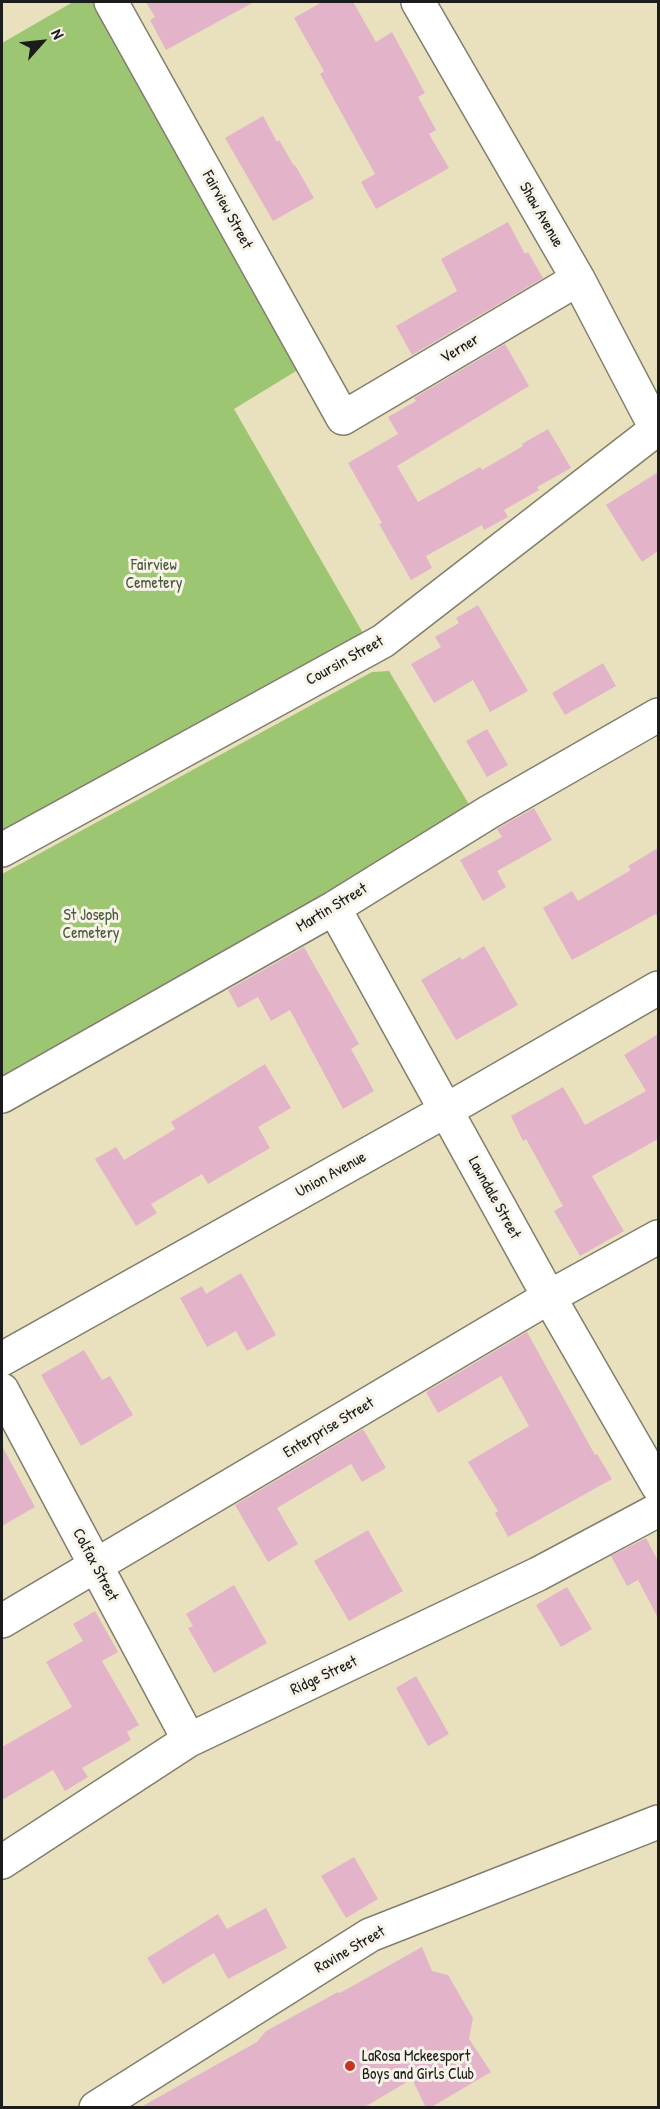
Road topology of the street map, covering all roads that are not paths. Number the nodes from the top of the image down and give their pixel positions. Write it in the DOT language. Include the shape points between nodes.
graph roads {
  1 [pos="111,2"];
  2 [pos="418,2"];
  3 [pos="578,279"];
  4 [pos="343,418"];
  5 [pos="658,430"];
  6 [pos="658,715"];
  7 [pos="2,850"];
  8 [pos="334,908"];
  9 [pos="658,988"];
  10 [pos="2,1096"];
  11 [pos="445,1112"];
  12 [pos="658,1237"];
  13 [pos="549,1297"];
  14 [pos="2,1359"];
  15 [pos="2,1390"];
  16 [pos="658,1486"];
  17 [pos="658,1510"];
  18 [pos="96,1567"];
  19 [pos="2,1621"];
  20 [pos="189,1740"];
  21 [pos="658,1822"];
  22 [pos="2,1862"];
  23 [pos="96,2108"];
  1 -- 4 [label="street, Fairview Street"];
  2 -- 3 [label="street, Shaw Avenue"];
  3 -- 4 [label="street, Verner"];
  3 -- 5 [label="street, Shaw Avenue"];
  5 -- 7 [label="street, Coursin Street" via="383,641"];
  6 -- 8 [label="street, Martin Street" via="489,812"];
  8 -- 10 [label="street, Martin Street"];
  8 -- 11 [label="street, Lawndale Street"];
  9 -- 11 [label="street, Union Avenue"];
  11 -- 13 [label="street, Lawndale Street"];
  11 -- 14 [label="street, Union Avenue"];
  12 -- 13 [label="street, Enterprise Street"];
  13 -- 16 [label="street, Lawndale Street"];
  13 -- 18 [label="street, Enterprise Street"];
  15 -- 18 [label="street, Colfax Street"];
  17 -- 20 [label="street, Ridge Street" via="538,1574"];
  18 -- 19 [label="street, Enterprise Street"];
  18 -- 20 [label="street, Colfax Street"];
  20 -- 22 [label="street, Ridge Street"];
  21 -- 23 [label="street, Ravine Street" via="370,1935"];
}
